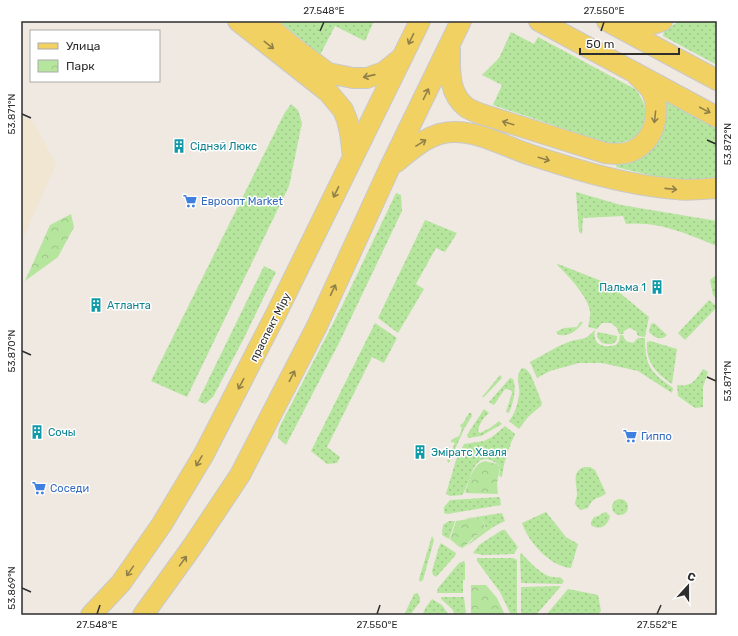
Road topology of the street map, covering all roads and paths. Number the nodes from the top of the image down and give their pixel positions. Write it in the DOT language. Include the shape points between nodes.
graph roads {
  1 [pos="238,21"];
  2 [pos="262,21"];
  3 [pos="420,21"];
  4 [pos="461,21"];
  5 [pos="662,21"];
  6 [pos="542,22"];
  7 [pos="610,22"];
  8 [pos="450,45"];
  9 [pos="402,57"];
  10 [pos="634,72"];
  11 [pos="717,80"];
  12 [pos="717,117"];
  13 [pos="353,157"];
  14 [pos="390,167"];
  15 [pos="717,188"];
  16 [pos="91,615"];
  17 [pos="143,615"];
  1 -- 13 [label="main road, one-way" via="328,92 343,110 347,120"];
  9 -- 2 [label="main road, one-way" via="384,72 367,78 328,73"];
  3 -- 9 [label="main road, праспект Міру, one-way"];
  4 -- 8 [label="main road"];
  5 -- 7 [label="main road" via="651,26 635,28"];
  6 -- 10 [label="main road"];
  7 -- 11 [label="main road"];
  10 -- 8 [label="main road, one-way" via="650,89 655,102 657,117 652,131 644,144 632,151 605,153 466,107 455,94 450,77"];
  14 -- 8 [label="main road, one-way"];
  9 -- 13 [label="main road, праспект Міру"];
  10 -- 12 [label="main road, one-way"];
  13 -- 16 [label="main road, праспект Міру, one-way" via="250,367 204,454 162,524 121,583"];
  14 -- 15 [label="main road, one-way" via="432,137 452,132 471,133 530,155 627,183 676,190"];
  17 -- 14 [label="main road, one-way" via="240,475 317,326"];
}
